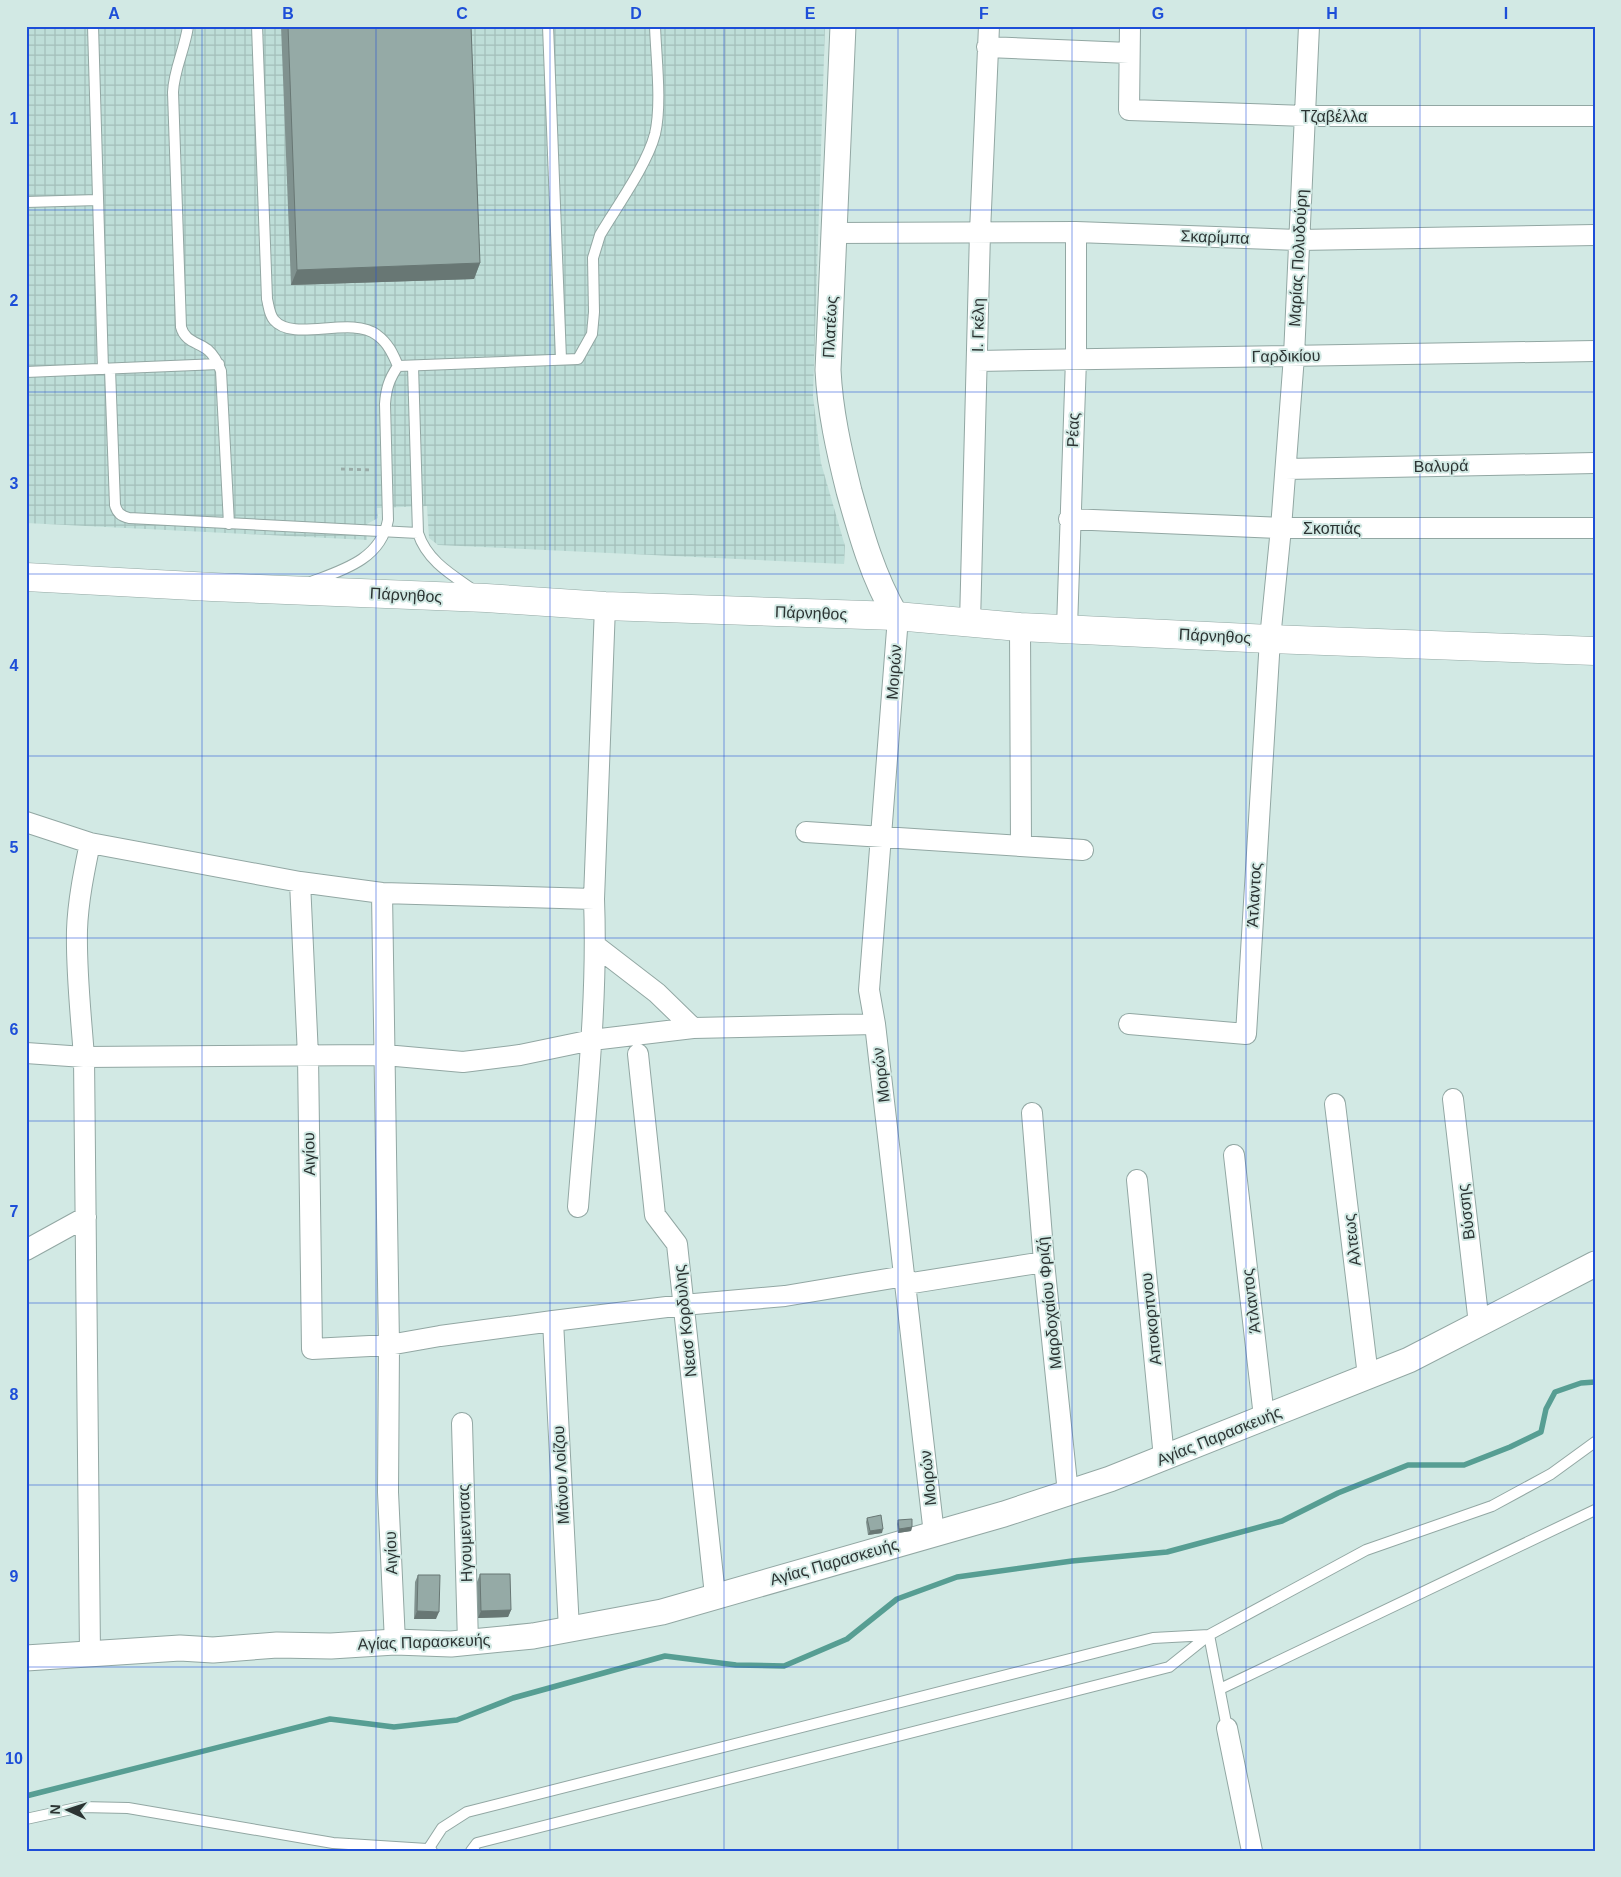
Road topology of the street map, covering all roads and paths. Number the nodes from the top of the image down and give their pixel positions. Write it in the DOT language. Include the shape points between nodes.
graph roads {
  1 [pos="93,26"];
  2 [pos="188,26"];
  3 [pos="257,26"];
  4 [pos="548,26"];
  5 [pos="655,26"];
  6 [pos="843,26"];
  7 [pos="988,26"];
  8 [pos="1130,26"];
  9 [pos="1309,26"];
  10 [pos="988,47"];
  11 [pos="1129,54"];
  12 [pos="1306,116"];
  13 [pos="1595,116"];
  14 [pos="98,200"];
  15 [pos="26,202"];
  16 [pos="980,232"];
  17 [pos="1076,232"];
  18 [pos="834,233"];
  19 [pos="1595,234"];
  20 [pos="1298,240"];
  21 [pos="1595,351"];
  22 [pos="1294,356"];
  23 [pos="561,359"];
  24 [pos="1076,359"];
  25 [pos="977,361"];
  26 [pos="219,364"];
  27 [pos="398,366"];
  28 [pos="413,366"];
  29 [pos="107,369"];
  30 [pos="26,372"];
  31 [pos="1595,464"];
  32 [pos="341,469"];
  33 [pos="1286,469"];
  34 [pos="386,471"];
  35 [pos="1069,519"];
  36 [pos="229,524"];
  37 [pos="1282,528"];
  38 [pos="1595,528"];
  39 [pos="386,532"];
  40 [pos="418,533"];
  41 [pos="26,577"];
  42 [pos="293,590"];
  43 [pos="486,598"];
  44 [pos="605,606"];
  45 [pos="896,616"];
  46 [pos="970,623"];
  47 [pos="1020,627"];
  48 [pos="1067,628"];
  49 [pos="1270,639"];
  50 [pos="1595,651"];
  51 [pos="26,822"];
  52 [pos="806,832"];
  53 [pos="882,837"];
  54 [pos="90,843"];
  55 [pos="1021,846"];
  56 [pos="1083,850"];
  57 [pos="300,882"];
  58 [pos="382,893"];
  59 [pos="594,899"];
  60 [pos="596,946"];
  61 [pos="875,1024"];
  62 [pos="1129,1024"];
  63 [pos="693,1028"];
  64 [pos="592,1040"];
  65 [pos="26,1053"];
  66 [pos="638,1054"];
  67 [pos="385,1055"];
  68 [pos="308,1056"];
  69 [pos="84,1057"];
  70 [pos="1453,1099"];
  71 [pos="1335,1104"];
  72 [pos="1032,1113"];
  73 [pos="1234,1155"];
  74 [pos="1137,1180"];
  75 [pos="578,1207"];
  76 [pos="86,1217"];
  77 [pos="26,1250"];
  78 [pos="1044,1262"];
  79 [pos="1595,1264"];
  80 [pos="905,1280"];
  81 [pos="684,1305"];
  82 [pos="553,1321"];
  83 [pos="1479,1324"];
  84 [pos="389,1345"];
  85 [pos="1368,1376"];
  86 [pos="1264,1417"];
  87 [pos="462,1423"];
  88 [pos="1595,1442"];
  89 [pos="1164,1458"];
  90 [pos="1068,1493"];
  91 [pos="1595,1510"];
  92 [pos="934,1534"];
  93 [pos="715,1596"];
  94 [pos="569,1629"];
  95 [pos="1209,1635"];
  96 [pos="395,1642"];
  97 [pos="468,1642"];
  98 [pos="90,1654"];
  99 [pos="26,1658"];
  100 [pos="1220,1689"];
  101 [pos="1227,1728"];
  102 [pos="26,1819"];
  103 [pos="429,1850"];
  104 [pos="471,1851"];
  105 [pos="1252,1851"];
  1 -- 14 [label="lane"];
  2 -- 26 [label="lane" via="173,92 181,328 186,338 207,349"];
  3 -- 27 [label="lane" via="270,312 275,322 285,328 352,327 376,333 392,352"];
  4 -- 23 [label="lane"];
  5 -- 23 [label="lane" via="658,108 655,133 644,160 595,246 592,334 578,359"];
  6 -- 18 [label="street, Πλατέως"];
  7 -- 10 [label="street, Ι. Γκέλη"];
  8 -- 11 [label="street"];
  9 -- 12 [label="street, Μαρίας Πολυδούρη"];
  10 -- 11 [label="street"];
  10 -- 16 [label="street, Ι. Γκέλη"];
  11 -- 12 [label="street, Τζαβέλλα" via="1129,110"];
  12 -- 13 [label="street, Τζαβέλλα"];
  12 -- 20 [label="street, Μαρίας Πολυδούρη"];
  14 -- 15 [label="lane"];
  14 -- 29 [label="lane"];
  16 -- 17 [label="street, Σκαρίμπα"];
  16 -- 18 [label="street, Σκαρίμπα"];
  16 -- 25 [label="street, Ι. Γκέλη"];
  17 -- 20 [label="street, Σκαρίμπα"];
  17 -- 24 [label="street, Ρέας"];
  18 -- 45 [label="street, Πλατέως" via="828,370 832,414 852,501 872,568"];
  19 -- 20 [label="street, Σκαρίμπα"];
  20 -- 22 [label="street, Μαρίας Πολυδούρη"];
  21 -- 22 [label="street, Γαρδικίου"];
  22 -- 24 [label="street, Γαρδικίου"];
  22 -- 33 [label="street, Μαρίας Πολυδούρη"];
  23 -- 28 [label="lane"];
  24 -- 25 [label="street, Γαρδικίου"];
  24 -- 35 [label="street, Ρέας"];
  25 -- 46 [label="street, Ι. Γκέλη"];
  26 -- 29 [label="lane"];
  26 -- 36 [label="lane" via="223,378"];
  27 -- 28 [label="lane"];
  27 -- 34 [label="lane" via="386,389 384,404"];
  28 -- 40 [label="lane"];
  29 -- 30 [label="lane"];
  29 -- 36 [label="lane" via="117,511 129,518"];
  31 -- 33 [label="street, Βαλυρά"];
  32 -- 34 [label="path"];
  33 -- 37 [label="street, Μαρίας Πολυδούρη"];
  34 -- 39 [label="lane"];
  35 -- 37 [label="street, Σκοπιάς"];
  35 -- 48 [label="street, Ρέας"];
  36 -- 39 [label="lane"];
  37 -- 38 [label="street, Σκοπιάς"];
  37 -- 49 [label="street, Μαρίας Πολυδούρη"];
  39 -- 40 [label="lane"];
  39 -- 42 [label="lane" via="362,560"];
  40 -- 43 [label="lane" via="422,546 438,565"];
  41 -- 42 [label="main road, Πάρνηθος"];
  42 -- 43 [label="main road, Πάρνηθος"];
  43 -- 44 [label="main road, Πάρνηθος"];
  44 -- 45 [label="main road, Πάρνηθος"];
  44 -- 59 [label="street"];
  45 -- 46 [label="main road, Πάρνηθος"];
  45 -- 53 [label="street, Μοιρών"];
  46 -- 47 [label="main road, Πάρνηθος"];
  47 -- 48 [label="main road, Πάρνηθος"];
  47 -- 55 [label="street"];
  48 -- 49 [label="main road, Πάρνηθος"];
  49 -- 50 [label="main road, Πάρνηθος"];
  49 -- 62 [label="street, Άτλαντος" via="1246,1034"];
  51 -- 54 [label="street"];
  52 -- 53 [label="street"];
  53 -- 55 [label="street"];
  53 -- 61 [label="street, Μοιρών" via="869,990"];
  54 -- 57 [label="street"];
  54 -- 69 [label="street" via="77,930"];
  55 -- 56 [label="street"];
  57 -- 58 [label="street"];
  57 -- 68 [label="street, Αιγίου"];
  58 -- 59 [label="street"];
  58 -- 67 [label="street, Αιγίου"];
  59 -- 60 [label="street"];
  60 -- 63 [label="street" via="657,993"];
  60 -- 64 [label="street"];
  61 -- 63 [label="street"];
  61 -- 80 [label="street, Μοιρών"];
  63 -- 64 [label="street"];
  64 -- 67 [label="street" via="520,1055 463,1062"];
  64 -- 75 [label="street"];
  65 -- 69 [label="street"];
  66 -- 81 [label="street, Νεασ Κορδυλης" via="655,1215 677,1244"];
  67 -- 68 [label="street"];
  67 -- 84 [label="street, Αιγίου"];
  68 -- 69 [label="street"];
  68 -- 84 [label="street, Αιγίου" via="312,1349"];
  69 -- 76 [label="street"];
  70 -- 83 [label="street, Βύσσης"];
  71 -- 85 [label="street, Αλτεως"];
  72 -- 78 [label="street, Μαρδοχαίου Φριζή"];
  73 -- 86 [label="street, Άτλαντος"];
  74 -- 89 [label="street, Αποκορπνου"];
  76 -- 77 [label="street"];
  76 -- 98 [label="street"];
  78 -- 80 [label="street"];
  78 -- 90 [label="street, Μαρδοχαίου Φριζή"];
  79 -- 83 [label="street, Αγίας Παρασκευής"];
  80 -- 81 [label="street"];
  80 -- 92 [label="street, Μοιρών"];
  81 -- 82 [label="street"];
  81 -- 93 [label="street, Νεασ Κορδυλης"];
  82 -- 84 [label="street"];
  82 -- 94 [label="street, Μάνου Λοίζου"];
  83 -- 85 [label="street, Αγίας Παρασκευής" via="1409,1360"];
  84 -- 96 [label="street, Αιγίου" via="388,1492"];
  85 -- 86 [label="street, Αγίας Παρασκευής"];
  86 -- 89 [label="street, Αγίας Παρασκευής"];
  87 -- 97 [label="street, Ηγουμεντισας"];
  88 -- 95 [label="lane" via="1551,1474 1492,1506 1366,1550"];
  89 -- 90 [label="street, Αγίας Παρασκευής"];
  90 -- 92 [label="street, Αγίας Παρασκευής"];
  91 -- 100 [label="lane"];
  92 -- 93 [label="street, Αγίας Παρασκευής"];
  93 -- 94 [label="street, Αγίας Παρασκευής" via="662,1612"];
  94 -- 97 [label="street, Αγίας Παρασκευής"];
  95 -- 100 [label="lane"];
  95 -- 103 [label="lane" via="1153,1638 468,1812 442,1828"];
  95 -- 104 [label="lane" via="1169,1667 477,1843"];
  96 -- 97 [label="street, Αγίας Παρασκευής"];
  96 -- 98 [label="street, Αγίας Παρασκευής"];
  98 -- 99 [label="street, Αγίας Παρασκευής"];
  100 -- 101 [label="lane"];
  101 -- 105 [label="street"];
  102 -- 103 [label="lane" via="81,1806 128,1808 333,1843"];
}
